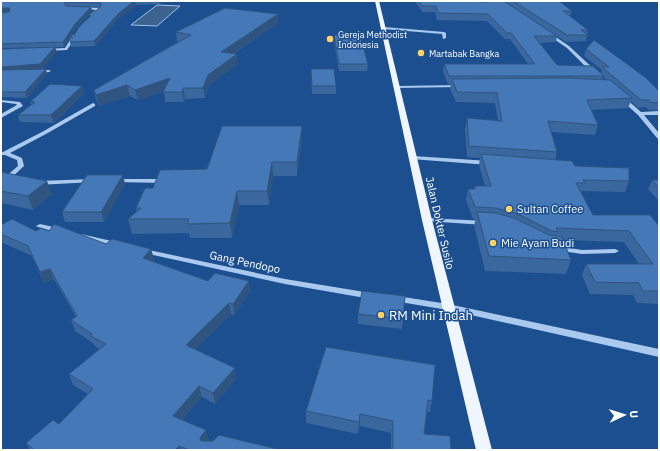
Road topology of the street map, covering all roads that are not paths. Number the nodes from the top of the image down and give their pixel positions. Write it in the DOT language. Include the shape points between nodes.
graph roads {
  1 [pos="377,1"];
  2 [pos="78,8"];
  3 [pos="87,20"];
  4 [pos="384,28"];
  5 [pos="443,28"];
  6 [pos="78,30"];
  7 [pos="543,30"];
  8 [pos="444,33"];
  9 [pos="444,38"];
  10 [pos="38,50"];
  11 [pos="49,71"];
  12 [pos="29,72"];
  13 [pos="596,74"];
  14 [pos="466,86"];
  15 [pos="397,87"];
  16 [pos="614,92"];
  17 [pos="1,101"];
  18 [pos="93,105"];
  19 [pos="659,113"];
  20 [pos="640,114"];
  21 [pos="1,116"];
  22 [pos="659,137"];
  23 [pos="3,154"];
  24 [pos="413,158"];
  25 [pos="500,163"];
  26 [pos="171,181"];
  27 [pos="13,183"];
  28 [pos="34,183"];
  29 [pos="427,220"];
  30 [pos="494,223"];
  31 [pos="40,226"];
  32 [pos="123,246"];
  33 [pos="554,247"];
  34 [pos="138,249"];
  35 [pos="615,251"];
  36 [pos="448,306"];
  37 [pos="659,353"];
  38 [pos="484,450"];
  1 -- 4 [label="main road, Jalan Dokter Susilo"];
  2 -- 3 [label="street" via="99,9"];
  4 -- 8 [label="street"];
  4 -- 15 [label="main road, Jalan Dokter Susilo"];
  5 -- 8 [label="street"];
  6 -- 10 [label="street" via="66,49"];
  7 -- 13 [label="street" via="568,47"];
  8 -- 9 [label="street"];
  11 -- 12 [label="street"];
  14 -- 15 [label="street"];
  15 -- 24 [label="main road, Jalan Dokter Susilo"];
  16 -- 20 [label="street"];
  17 -- 21 [label="street" via="13,101 20,106"];
  18 -- 23 [label="street"];
  19 -- 20 [label="street"];
  20 -- 22 [label="street"];
  23 -- 27 [label="street" via="20,159 21,166 6,179"];
  24 -- 25 [label="street"];
  24 -- 29 [label="main road, Jalan Dokter Susilo"];
  26 -- 28 [label="street"];
  29 -- 30 [label="street"];
  29 -- 36 [label="main road, Jalan Dokter Susilo"];
  31 -- 32 [label="street"];
  33 -- 35 [label="street" via="582,252"];
  34 -- 36 [label="street, Gang Pendopo" via="328,290"];
  36 -- 37 [label="street, Gang Pendopo"];
  36 -- 38 [label="main road, Jalan Dokter Susilo"];
}
